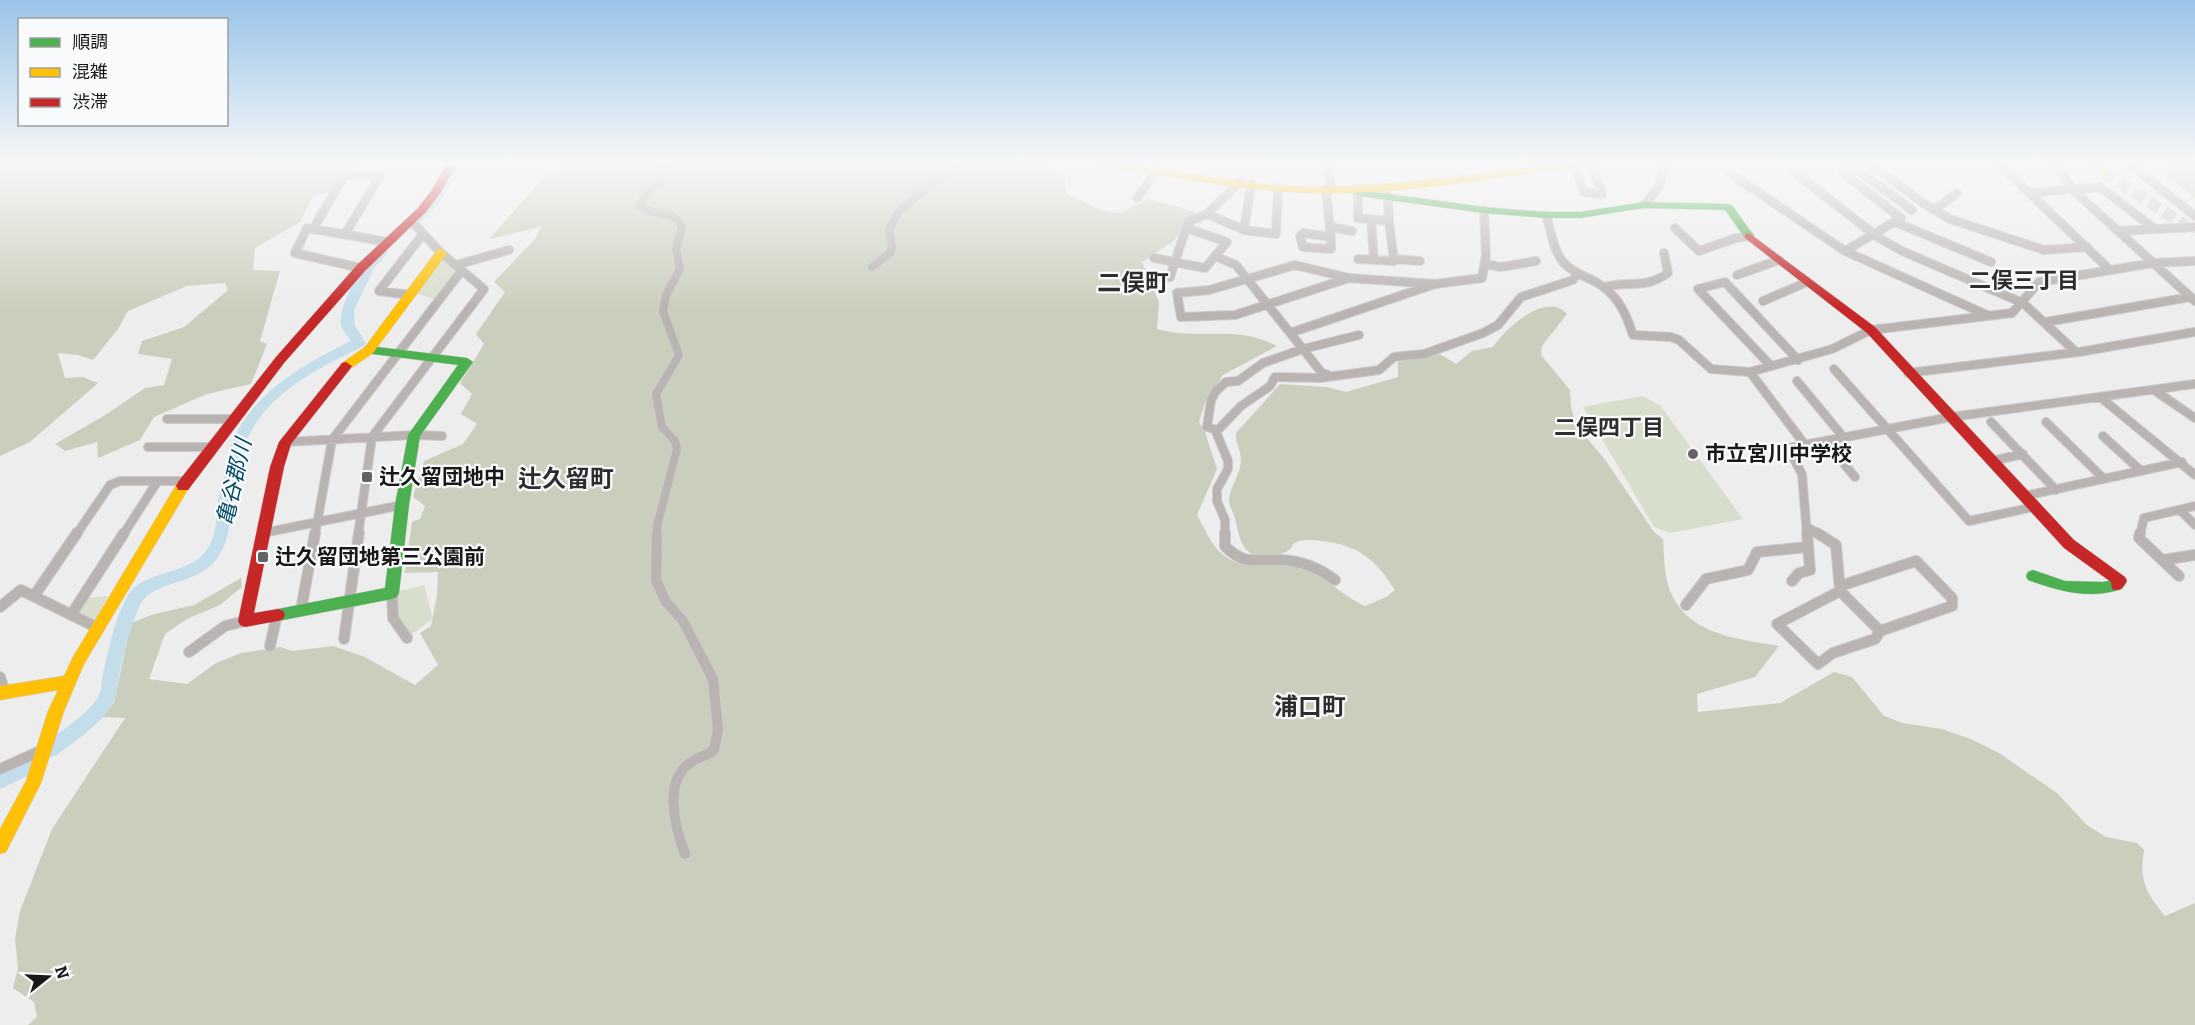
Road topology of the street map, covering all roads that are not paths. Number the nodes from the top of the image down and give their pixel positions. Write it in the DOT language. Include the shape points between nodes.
graph roads {
  1 [pos="323,212"];
  2 [pos="358,212"];
  3 [pos="425,212"];
  4 [pos="653,212"];
  5 [pos="898,212"];
  6 [pos="1211,212"];
  7 [pos="1245,212"];
  8 [pos="1277,212"];
  9 [pos="1330,212"];
  10 [pos="1358,212"];
  11 [pos="1389,212"];
  12 [pos="1484,212"];
  13 [pos="1507,212"];
  14 [pos="1600,212"];
  15 [pos="1732,212"];
  16 [pos="1787,212"];
  17 [pos="1845,212"];
  18 [pos="1888,212"];
  19 [pos="1909,212"];
  20 [pos="1937,212"];
  21 [pos="2050,212"];
  22 [pos="2097,212"];
  23 [pos="2133,212"];
  24 [pos="1208,214"];
  25 [pos="1546,215"];
  26 [pos="1371,219"];
  27 [pos="1389,220"];
  28 [pos="1898,220"];
  29 [pos="1331,226"];
  30 [pos="2195,226"];
  31 [pos="416,227"];
  32 [pos="1186,228"];
  33 [pos="1675,228"];
  34 [pos="314,229"];
  35 [pos="2155,229"];
  36 [pos="1244,230"];
  37 [pos="1352,231"];
  38 [pos="2118,231"];
  39 [pos="345,234"];
  40 [pos="1874,234"];
  41 [pos="1750,236"];
  42 [pos="1331,237"];
  43 [pos="1372,240"];
  44 [pos="1391,241"];
  45 [pos="388,242"];
  46 [pos="2087,247"];
  47 [pos="509,250"];
  48 [pos="1845,251"];
  49 [pos="1664,252"];
  50 [pos="441,253"];
  51 [pos="1215,256"];
  52 [pos="1154,258"];
  53 [pos="1358,259"];
  54 [pos="1374,260"];
  55 [pos="1393,260"];
  56 [pos="1779,260"];
  57 [pos="1175,261"];
  58 [pos="1420,261"];
  59 [pos="1536,261"];
  60 [pos="2195,261"];
  61 [pos="1991,262"];
  62 [pos="2153,263"];
  63 [pos="1485,264"];
  64 [pos="872,267"];
  65 [pos="361,268"];
  66 [pos="459,268"];
  67 [pos="2110,270"];
  68 [pos="1576,274"];
  69 [pos="1737,275"];
  70 [pos="1149,278"];
  71 [pos="1349,278"];
  72 [pos="1247,281"];
  73 [pos="1807,282"];
  74 [pos="1435,284"];
  75 [pos="1604,287"];
  76 [pos="410,295"];
  77 [pos="2192,299"];
  78 [pos="1764,301"];
  79 [pos="2023,303"];
  80 [pos="1267,304"];
  81 [pos="1989,316"];
  82 [pos="2046,322"];
  83 [pos="1871,330"];
  84 [pos="2195,332"];
  85 [pos="1290,333"];
  86 [pos="1359,335"];
  87 [pos="1304,349"];
  88 [pos="369,350"];
  89 [pos="2076,352"];
  90 [pos="398,354"];
  91 [pos="431,358"];
  92 [pos="1798,360"];
  93 [pos="1771,366"];
  94 [pos="1834,369"];
  95 [pos="1750,372"];
  96 [pos="1908,373"];
  97 [pos="1328,375"];
  98 [pos="1797,381"];
  99 [pos="2195,384"];
  100 [pos="2154,390"];
  101 [pos="2100,397"];
  102 [pos="1950,417"];
  103 [pos="2195,418"];
  104 [pos="167,419"];
  105 [pos="232,419"];
  106 [pos="1991,422"];
  107 [pos="2046,422"];
  108 [pos="1886,429"];
  109 [pos="1217,430"];
  110 [pos="414,435"];
  111 [pos="442,436"];
  112 [pos="2103,436"];
  113 [pos="372,438"];
  114 [pos="1844,438"];
  115 [pos="332,440"];
  116 [pos="1825,441"];
  117 [pos="285,442"];
  118 [pos="1805,445"];
  119 [pos="148,447"];
  120 [pos="211,447"];
  121 [pos="2023,454"];
  122 [pos="1991,461"];
  123 [pos="2182,462"];
  124 [pos="2141,471"];
  125 [pos="2195,475"];
  126 [pos="1855,477"];
  127 [pos="2104,479"];
  128 [pos="186,481"];
  129 [pos="157,482"];
  130 [pos="2056,489"];
  131 [pos="2024,496"];
  132 [pos="402,505"];
  133 [pos="2195,506"];
  134 [pos="2034,507"];
  135 [pos="2180,510"];
  136 [pos="362,513"];
  137 [pos="316,522"];
  138 [pos="2195,525"];
  139 [pos="1807,528"];
  140 [pos="263,533"];
  141 [pos="1808,547"];
  142 [pos="2195,555"];
  143 [pos="2162,560"];
  144 [pos="2033,576"];
  145 [pos="2179,576"];
  146 [pos="1335,580"];
  147 [pos="1792,581"];
  148 [pos="1840,588"];
  149 [pos="392,593"];
  150 [pos="34,596"];
  151 [pos="348,602"];
  152 [pos="1686,605"];
  153 [pos="0,607"];
  154 [pos="301,610"];
  155 [pos="70,615"];
  156 [pos="277,615"];
  157 [pos="245,621"];
  158 [pos="98,628"];
  159 [pos="1880,631"];
  160 [pos="407,638"];
  161 [pos="344,639"];
  162 [pos="270,646"];
  163 [pos="189,652"];
  164 [pos="0,677"];
  165 [pos="68,682"];
  166 [pos="3,693"];
  167 [pos="45,748"];
  168 [pos="0,769"];
  169 [pos="0,846"];
  170 [pos="685,854"];
  1 -- 34 [label="street"];
  2 -- 39 [label="street"];
  3 -- 31 [label="street"];
  4 -- 170 [label="street" via="672,216 679,221 682,232 676,250 681,265 663,304 679,355 656,394 662,427 677,449 657,526 656,580 713,679 718,730 714,750 692,761 678,776 675,818"];
  5 -- 64 [label="street" via="889,230 890,253"];
  6 -- 24 [label="street"];
  7 -- 36 [label="street"];
  8 -- 36 [label="street" via="1276,234"];
  9 -- 29 [label="street"];
  10 -- 26 [label="street" via="1358,218"];
  11 -- 27 [label="street"];
  12 -- 63 [label="street"];
  13 -- 25 [label="street"];
  14 -- 25 [label="street"];
  15 -- 41 [label="street"];
  16 -- 48 [label="street"];
  17 -- 40 [label="street"];
  18 -- 28 [label="street"];
  19 -- 28 [label="street"];
  20 -- 46 [label="street" via="2044,249"];
  21 -- 46 [label="street"];
  22 -- 38 [label="street"];
  23 -- 35 [label="street"];
  24 -- 32 [label="street" via="1188,222"];
  24 -- 36 [label="street"];
  25 -- 68 [label="street" via="1558,253"];
  26 -- 27 [label="street"];
  26 -- 43 [label="street"];
  27 -- 44 [label="street"];
  28 -- 40 [label="street"];
  28 -- 61 [label="street"];
  29 -- 37 [label="street"];
  29 -- 42 [label="street"];
  30 -- 35 [label="street"];
  31 -- 45 [label="street"];
  31 -- 50 [label="street"];
  31 -- 76 [label="street" via="379,291"];
  32 -- 51 [label="street" via="1227,243"];
  32 -- 57 [label="street"];
  33 -- 41 [label="street" via="1699,251"];
  34 -- 39 [label="street"];
  34 -- 65 [label="street" via="307,228 295,253"];
  35 -- 38 [label="street"];
  38 -- 62 [label="street"];
  39 -- 45 [label="street"];
  40 -- 48 [label="street"];
  40 -- 79 [label="street" via="1902,251"];
  41 -- 56 [label="street"];
  43 -- 44 [label="street"];
  43 -- 54 [label="street"];
  44 -- 55 [label="street"];
  45 -- 65 [label="street"];
  46 -- 67 [label="street"];
  47 -- 66 [label="street"];
  48 -- 81 [label="street"];
  49 -- 75 [label="street" via="1668,273 1656,283"];
  50 -- 66 [label="street"];
  50 -- 76 [label="street"];
  51 -- 57 [label="street" via="1205,268"];
  51 -- 72 [label="street" via="1236,265"];
  52 -- 57 [label="street"];
  53 -- 54 [label="street"];
  54 -- 55 [label="street"];
  55 -- 58 [label="street"];
  56 -- 69 [label="street"];
  56 -- 73 [label="street"];
  57 -- 70 [label="street" via="1170,277"];
  59 -- 63 [label="street" via="1501,267"];
  60 -- 62 [label="street"];
  62 -- 67 [label="street"];
  62 -- 77 [label="street"];
  63 -- 74 [label="street" via="1485,273 1477,280 1455,279"];
  65 -- 105 [label="street"];
  66 -- 90 [label="street"];
  66 -- 91 [label="street" via="484,288"];
  67 -- 79 [label="street" via="2039,282"];
  68 -- 75 [label="street"];
  68 -- 97 [label="street" via="1573,280 1521,297 1498,325 1468,340 1424,354 1394,357 1379,370"];
  71 -- 72 [label="street" via="1295,265"];
  71 -- 74 [label="street"];
  71 -- 80 [label="street"];
  72 -- 80 [label="street"];
  72 -- 80 [label="street" via="1177,293 1181,318 1235,315"];
  73 -- 78 [label="street"];
  73 -- 83 [label="street"];
  74 -- 85 [label="street"];
  75 -- 95 [label="street" via="1621,301 1633,334 1671,337 1711,369"];
  76 -- 88 [label="street"];
  77 -- 82 [label="street"];
  79 -- 81 [label="street" via="2012,313"];
  79 -- 82 [label="street"];
  80 -- 85 [label="street"];
  81 -- 83 [label="street"];
  82 -- 89 [label="street"];
  83 -- 92 [label="street"];
  83 -- 96 [label="street"];
  84 -- 89 [label="street"];
  85 -- 87 [label="street"];
  86 -- 87 [label="street"];
  87 -- 97 [label="street" via="1322,373"];
  87 -- 109 [label="street" via="1263,363 1244,379 1226,382 1216,391 1207,428"];
  88 -- 90 [label="street"];
  88 -- 117 [label="street" via="346,366"];
  89 -- 96 [label="street"];
  90 -- 91 [label="street"];
  90 -- 115 [label="street"];
  91 -- 110 [label="street" via="467,362"];
  91 -- 113 [label="street"];
  92 -- 93 [label="street"];
  92 -- 93 [label="street" via="1725,282 1698,289"];
  93 -- 95 [label="street"];
  94 -- 108 [label="street"];
  95 -- 118 [label="street"];
  96 -- 102 [label="street"];
  97 -- 109 [label="street" via="1275,377 1270,386 1241,406"];
  98 -- 114 [label="street"];
  99 -- 100 [label="street"];
  100 -- 101 [label="street"];
  100 -- 103 [label="street"];
  101 -- 102 [label="street"];
  101 -- 123 [label="street"];
  102 -- 108 [label="street"];
  102 -- 122 [label="street"];
  104 -- 105 [label="street"];
  105 -- 120 [label="street"];
  106 -- 121 [label="street"];
  107 -- 127 [label="street"];
  108 -- 114 [label="street"];
  108 -- 134 [label="street" via="1969,521"];
  109 -- 146 [label="street" via="1228,461 1217,501 1225,520 1225,546 1232,555 1256,562 1296,562 1320,568"];
  110 -- 111 [label="street"];
  110 -- 113 [label="street"];
  110 -- 132 [label="street"];
  112 -- 124 [label="street"];
  113 -- 115 [label="street"];
  113 -- 136 [label="street"];
  114 -- 116 [label="street"];
  115 -- 117 [label="street"];
  115 -- 137 [label="street"];
  116 -- 118 [label="street"];
  116 -- 126 [label="street"];
  117 -- 140 [label="street"];
  118 -- 139 [label="street" via="1788,448 1802,474"];
  119 -- 120 [label="street"];
  120 -- 128 [label="street"];
  121 -- 122 [label="street"];
  121 -- 130 [label="street"];
  122 -- 131 [label="street"];
  123 -- 124 [label="street"];
  123 -- 125 [label="street"];
  124 -- 127 [label="street"];
  127 -- 130 [label="street"];
  128 -- 129 [label="street"];
  128 -- 158 [label="street"];
  129 -- 150 [label="street" via="120,481 110,485"];
  129 -- 155 [label="street"];
  130 -- 131 [label="street"];
  131 -- 134 [label="street"];
  132 -- 136 [label="street"];
  132 -- 149 [label="street"];
  133 -- 135 [label="street"];
  134 -- 144 [label="street" via="2076,550 2120,580 2120,584 2103,588 2065,587"];
  135 -- 138 [label="street"];
  135 -- 143 [label="street" via="2144,518 2139,538"];
  136 -- 137 [label="street"];
  136 -- 151 [label="street"];
  137 -- 140 [label="street"];
  137 -- 154 [label="street"];
  139 -- 141 [label="street"];
  139 -- 148 [label="street" via="1836,545"];
  140 -- 157 [label="street"];
  141 -- 147 [label="street" via="1810,570 1799,573"];
  141 -- 152 [label="street" via="1757,552 1748,570 1706,579"];
  142 -- 143 [label="street"];
  143 -- 145 [label="street"];
  148 -- 159 [label="street"];
  148 -- 159 [label="street" via="1777,624 1818,664 1833,653 1875,639"];
  148 -- 159 [label="street" via="1916,561 1952,598 1952,606"];
  149 -- 151 [label="street"];
  149 -- 160 [label="street" via="390,614"];
  150 -- 153 [label="street" via="21,590"];
  150 -- 155 [label="street"];
  151 -- 154 [label="street"];
  151 -- 161 [label="street"];
  154 -- 156 [label="street"];
  155 -- 158 [label="street"];
  156 -- 157 [label="street"];
  156 -- 162 [label="street"];
  157 -- 163 [label="street" via="225,626"];
  158 -- 165 [label="street"];
  164 -- 166 [label="street"];
  165 -- 166 [label="street"];
  165 -- 167 [label="street"];
  167 -- 168 [label="street"];
  167 -- 169 [label="street" via="25,801"];
}
